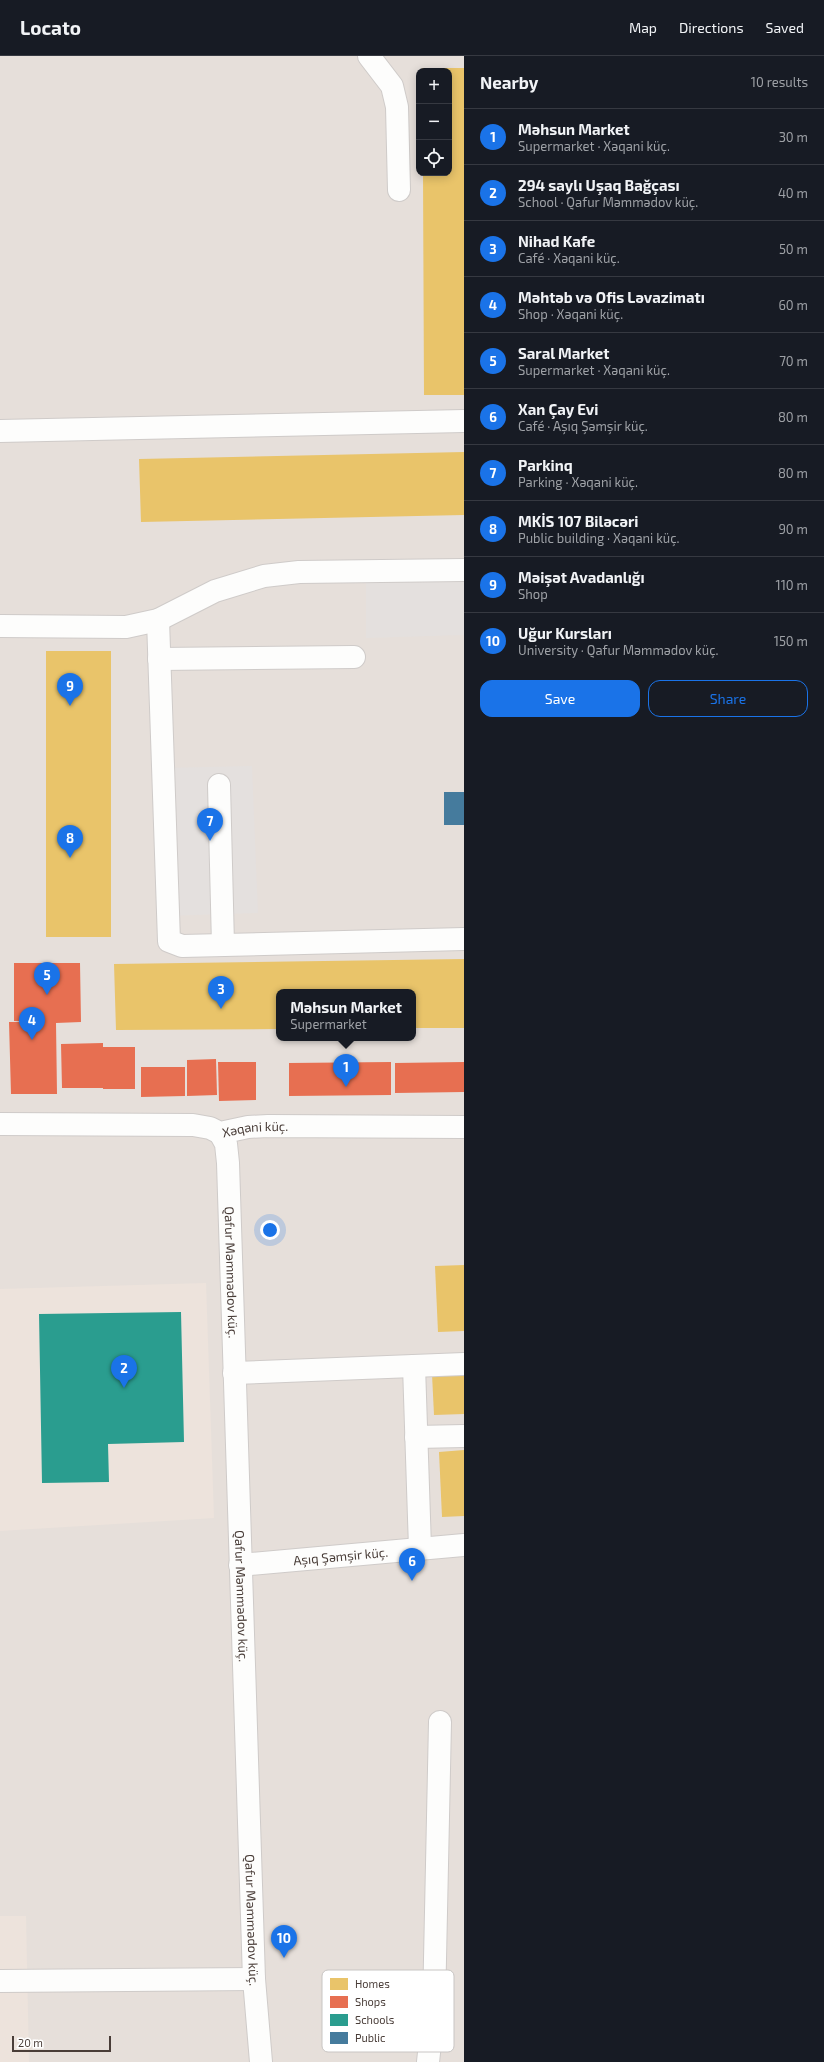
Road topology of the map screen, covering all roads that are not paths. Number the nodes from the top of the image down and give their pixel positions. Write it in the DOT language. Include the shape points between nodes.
graph roads {
  1 [pos="369,56"];
  2 [pos="399,190"];
  3 [pos="464,421"];
  4 [pos="0,431"];
  5 [pos="464,570"];
  6 [pos="158,620"];
  7 [pos="0,626"];
  8 [pos="354,657"];
  9 [pos="159,660"];
  10 [pos="219,785"];
  11 [pos="464,939"];
  12 [pos="223,945"];
  13 [pos="0,1124"];
  14 [pos="464,1127"];
  15 [pos="220,1133"];
  16 [pos="464,1364"];
  17 [pos="414,1366"];
  18 [pos="234,1373"];
  19 [pos="464,1436"];
  20 [pos="416,1437"];
  21 [pos="464,1545"];
  22 [pos="420,1548"];
  23 [pos="240,1565"];
  24 [pos="440,1722"];
  25 [pos="435,1970"];
  26 [pos="254,1979"];
  27 [pos="0,1981"];
  28 [pos="429,2052"];
  29 [pos="261,2062"];
  30 [pos="428,2062"];
  1 -- 2 [label="street" via="392,86 397,107"];
  3 -- 4 [label="street"];
  5 -- 6 [label="street" via="299,572 264,576 216,591"];
  6 -- 7 [label="street" via="126,627"];
  6 -- 9 [label="street"];
  8 -- 9 [label="street"];
  9 -- 12 [label="street" via="169,941 182,946"];
  10 -- 12 [label="street"];
  11 -- 12 [label="street"];
  13 -- 15 [label="street, Xəqani küç." via="193,1125"];
  14 -- 15 [label="street, Xəqani küç." via="268,1126"];
  15 -- 18 [label="street, Qafur Məmmədov küç." via="226,1144 228,1163"];
  16 -- 17 [label="street"];
  17 -- 18 [label="street"];
  17 -- 20 [label="street"];
  18 -- 23 [label="street, Qafur Məmmədov küç."];
  19 -- 20 [label="street"];
  20 -- 22 [label="street"];
  21 -- 22 [label="street, Aşıq Şəmşir küç."];
  22 -- 23 [label="street, Aşıq Şəmşir küç."];
  23 -- 26 [label="street, Qafur Məmmədov küç."];
  24 -- 25 [label="street"];
  26 -- 27 [label="street"];
  26 -- 29 [label="street, Qafur Məmmədov küç."];
  28 -- 30 [label="street"];
}
